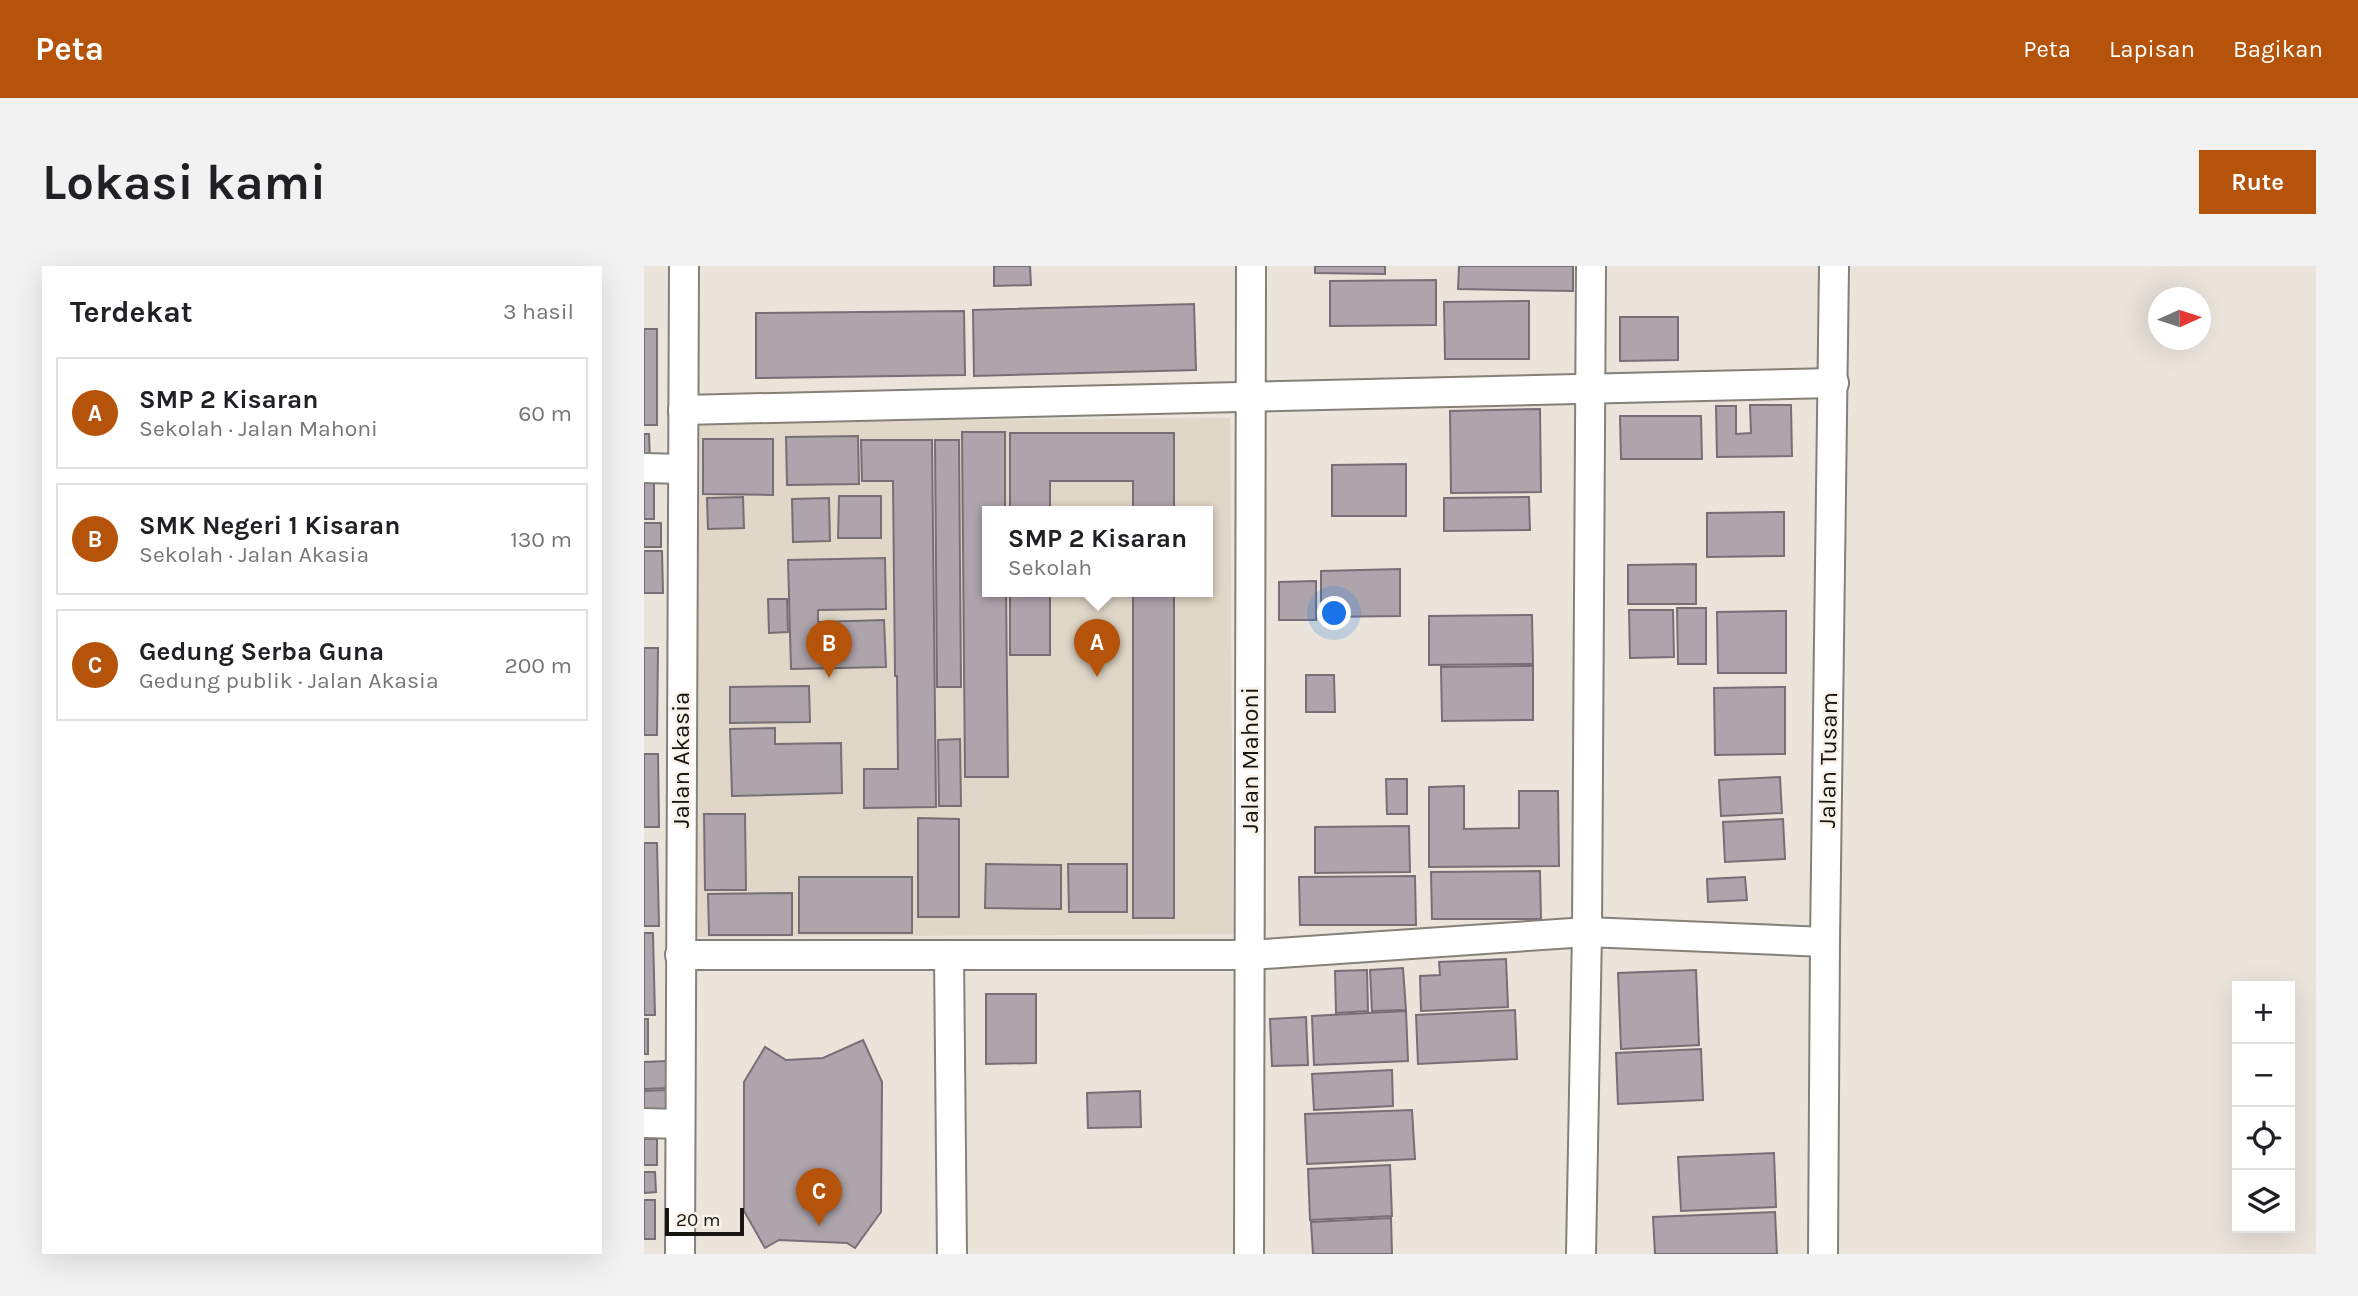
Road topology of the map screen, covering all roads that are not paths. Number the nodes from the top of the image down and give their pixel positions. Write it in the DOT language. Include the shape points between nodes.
graph roads {
  1 [pos="684,266"];
  2 [pos="1251,266"];
  3 [pos="1591,266"];
  4 [pos="1834,266"];
  5 [pos="1833,383"];
  6 [pos="1590,389"];
  7 [pos="1251,397"];
  8 [pos="683,410"];
  9 [pos="644,468"];
  10 [pos="683,469"];
  11 [pos="1587,932"];
  12 [pos="1825,942"];
  13 [pos="680,955"];
  14 [pos="949,955"];
  15 [pos="1250,955"];
  16 [pos="644,1124"];
  17 [pos="680,1124"];
  18 [pos="680,1254"];
  19 [pos="952,1254"];
  20 [pos="1249,1254"];
  21 [pos="1581,1254"];
  22 [pos="1823,1254"];
  1 -- 8 [label="street, Jalan Akasia"];
  2 -- 7 [label="street, Jalan Mahoni"];
  3 -- 6 [label="street"];
  4 -- 5 [label="street, Jalan Tusam"];
  5 -- 6 [label="street"];
  5 -- 12 [label="street, Jalan Tusam"];
  6 -- 7 [label="street"];
  6 -- 11 [label="street"];
  7 -- 8 [label="street"];
  7 -- 15 [label="street, Jalan Mahoni"];
  8 -- 10 [label="street, Jalan Akasia"];
  9 -- 10 [label="street"];
  10 -- 13 [label="street, Jalan Akasia"];
  11 -- 12 [label="street"];
  11 -- 15 [label="street"];
  11 -- 21 [label="street"];
  12 -- 22 [label="street, Jalan Tusam"];
  13 -- 14 [label="street"];
  13 -- 17 [label="street, Jalan Akasia"];
  14 -- 15 [label="street"];
  14 -- 19 [label="street"];
  15 -- 20 [label="street, Jalan Mahoni"];
  16 -- 17 [label="street"];
  17 -- 18 [label="street, Jalan Akasia"];
}
